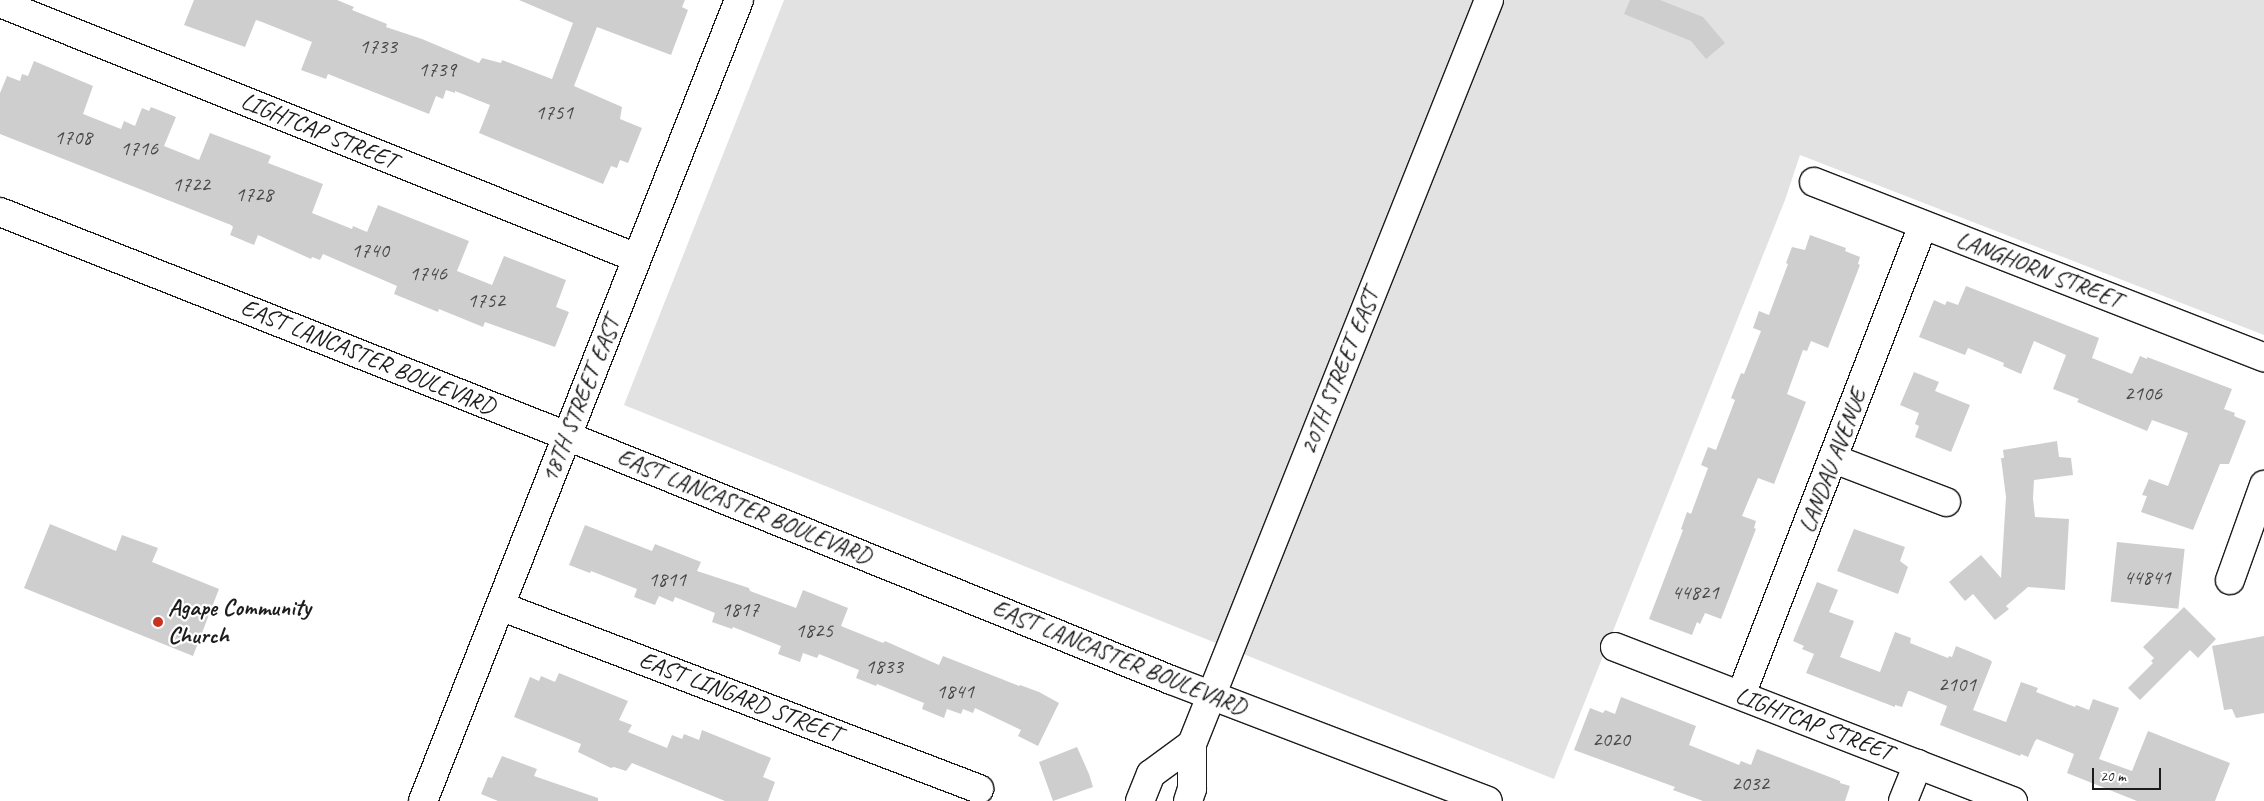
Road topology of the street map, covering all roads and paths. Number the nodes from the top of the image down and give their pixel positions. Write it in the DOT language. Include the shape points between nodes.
graph roads {
  1 [pos="739,0"];
  2 [pos="1489,0"];
  3 [pos="0,3"];
  4 [pos="1814,182"];
  5 [pos="0,212"];
  6 [pos="1923,225"];
  7 [pos="637,258"];
  8 [pos="2264,356"];
  9 [pos="567,436"];
  10 [pos="1834,459"];
  11 [pos="2264,485"];
  12 [pos="1946,502"];
  13 [pos="2230,580"];
  14 [pos="500,606"];
  15 [pos="1615,646"];
  16 [pos="1211,695"];
  17 [pos="1741,695"];
  18 [pos="1192,744"];
  19 [pos="1918,764"];
  20 [pos="979,789"];
  21 [pos="423,801"];
  22 [pos="1140,801"];
  23 [pos="1188,801"];
  24 [pos="1488,801"];
  25 [pos="1903,801"];
  26 [pos="2013,801"];
  1 -- 7 [label="street, 18TH STREET EAST"];
  2 -- 16 [label="street, 20TH STREET EAST"];
  3 -- 7 [label="street, LIGHTCAP STREET"];
  4 -- 6 [label="street, LANGHORN STREET"];
  5 -- 9 [label="street, EAST LANCASTER BOULEVARD"];
  6 -- 8 [label="street, LANGHORN STREET"];
  6 -- 10 [label="street, LANDAU AVENUE"];
  7 -- 9 [label="street, 18TH STREET EAST"];
  9 -- 14 [label="street, 18TH STREET EAST"];
  9 -- 16 [label="street, EAST LANCASTER BOULEVARD"];
  10 -- 12 [label="street"];
  10 -- 17 [label="street, LANDAU AVENUE"];
  11 -- 13 [label="street"];
  14 -- 20 [label="street, EAST LINGARD STREET"];
  14 -- 21 [label="street, 18TH STREET EAST"];
  15 -- 17 [label="street, LIGHTCAP STREET"];
  16 -- 18 [label="street, 20TH STREET EAST"];
  16 -- 24 [label="street, EAST LANCASTER BOULEVARD"];
  17 -- 19 [label="street, LIGHTCAP STREET"];
  18 -- 22 [label="street" via="1151,774"];
  18 -- 23 [label="street, 20TH STREET EAST" via="1192,789"];
  19 -- 25 [label="street"];
  19 -- 26 [label="street, LIGHTCAP STREET"];
}
